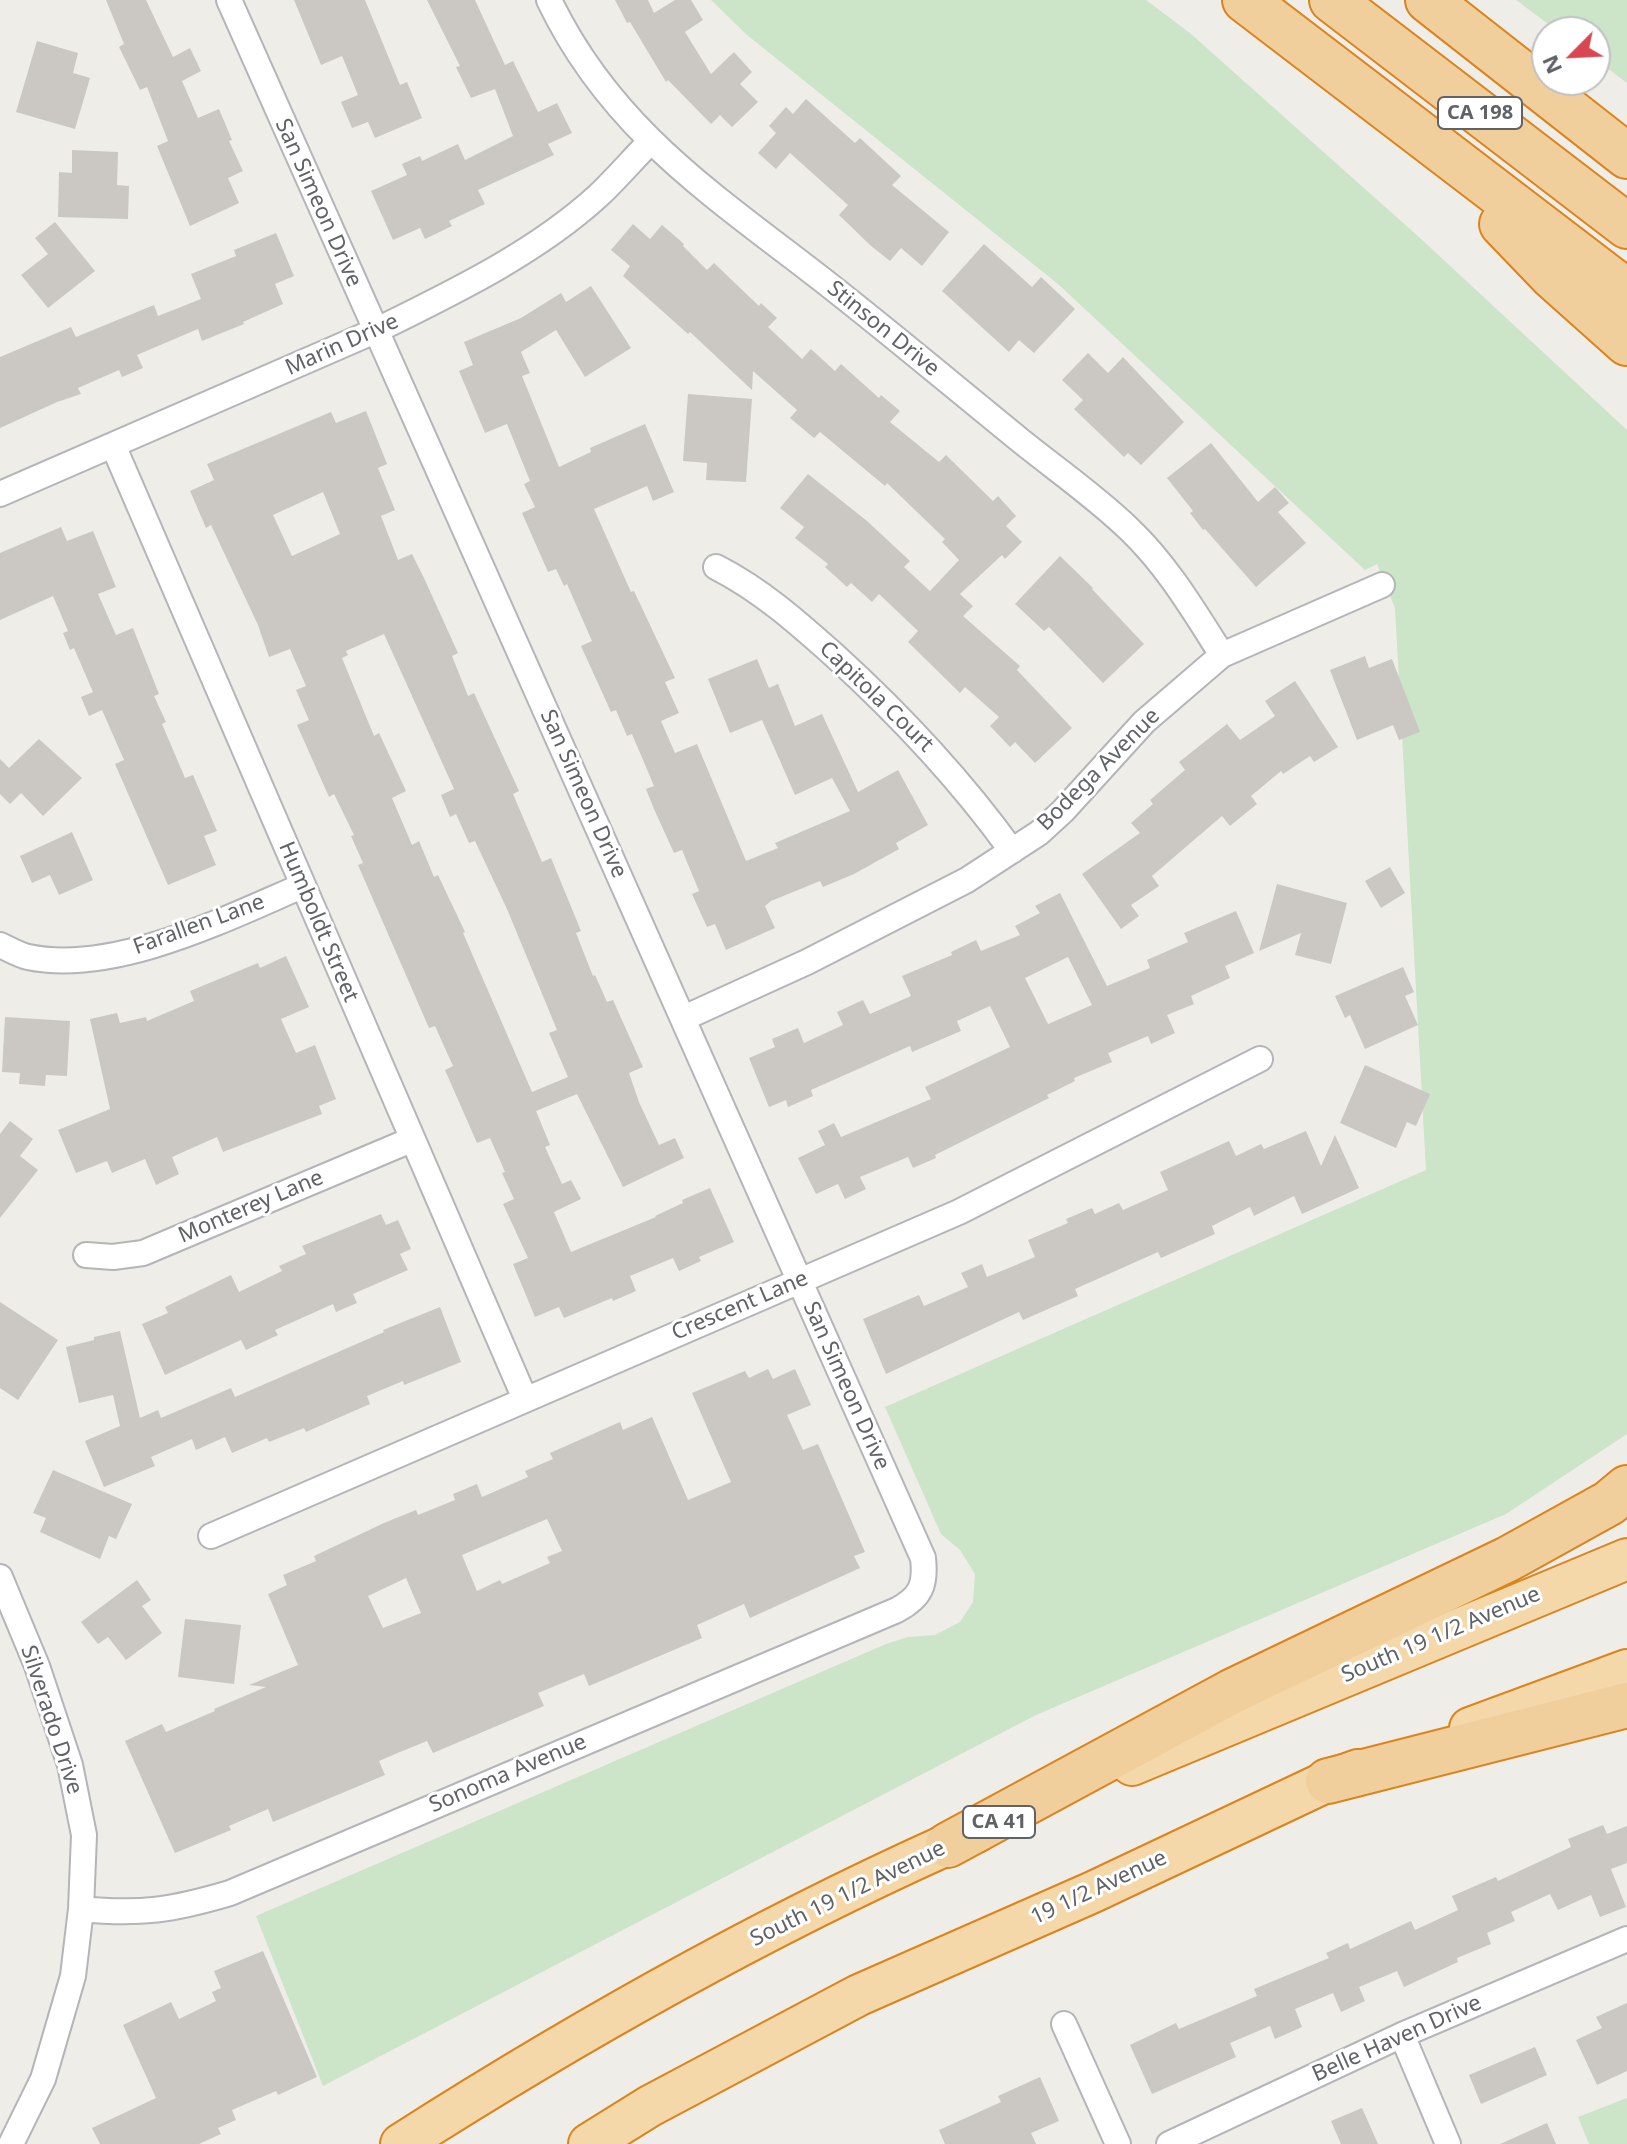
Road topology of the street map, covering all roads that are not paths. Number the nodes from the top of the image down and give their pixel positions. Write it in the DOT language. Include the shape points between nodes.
graph roads {
  1 [pos="229,0"];
  2 [pos="549,0"];
  3 [pos="1245,0"];
  4 [pos="1332,0"];
  5 [pos="1428,0"];
  6 [pos="1400,118"];
  7 [pos="650,142"];
  8 [pos="1625,153"];
  9 [pos="1627,226"];
  10 [pos="1627,292"];
  11 [pos="375,331"];
  12 [pos="1627,343"];
  13 [pos="113,445"];
  14 [pos="0,494"];
  15 [pos="716,567"];
  16 [pos="1382,585"];
  17 [pos="1222,655"];
  18 [pos="1012,851"];
  19 [pos="302,886"];
  20 [pos="0,945"];
  21 [pos="684,1018"];
  22 [pos="1260,1059"];
  23 [pos="411,1140"];
  24 [pos="86,1255"];
  25 [pos="798,1281"];
  26 [pos="525,1399"];
  27 [pos="1627,1488"];
  28 [pos="211,1536"];
  29 [pos="1627,1559"];
  30 [pos="0,1577"];
  31 [pos="922,1591"];
  32 [pos="1627,1670"];
  33 [pos="1627,1705"];
  34 [pos="1328,1781"];
  35 [pos="948,1845"];
  36 [pos="81,1909"];
  37 [pos="1627,1939"];
  38 [pos="1064,2024"];
  39 [pos="1402,2035"];
  40 [pos="11,2144"];
  41 [pos="401,2144"];
  42 [pos="589,2144"];
  43 [pos="1118,2144"];
  44 [pos="1169,2144"];
  45 [pos="1448,2144"];
  1 -- 11 [label="street, San Simeon Drive"];
  2 -- 7 [label="street, Stinson Drive" via="568,39"];
  3 -- 6 [label="highway, CA 198"];
  4 -- 9 [label="highway, CA 198"];
  5 -- 8 [label="highway, CA 198"];
  6 -- 10 [label="highway, CA 198"];
  6 -- 12 [label="highway" via="1552,276"];
  7 -- 11 [label="street, Marin Drive" via="553,231"];
  7 -- 17 [label="street, Stinson Drive" via="1130,529 1178,586"];
  11 -- 13 [label="street, Marin Drive"];
  11 -- 21 [label="street, San Simeon Drive"];
  13 -- 14 [label="street, Marin Drive"];
  13 -- 19 [label="street, Humboldt Street"];
  15 -- 18 [label="street, Capitola Court" via="798,622 868,686 976,800"];
  16 -- 17 [label="street, Bodega Avenue"];
  17 -- 18 [label="street, Bodega Avenue" via="1144,722 1063,811"];
  18 -- 21 [label="street, Bodega Avenue" via="898,917"];
  19 -- 20 [label="street, Farallen Lane" via="151,946 87,961 27,957"];
  19 -- 23 [label="street, Humboldt Street"];
  21 -- 25 [label="street, San Simeon Drive"];
  22 -- 25 [label="street, Crescent Lane" via="959,1212"];
  23 -- 24 [label="street, Monterey Lane" via="143,1253"];
  23 -- 26 [label="street, Humboldt Street"];
  25 -- 26 [label="street, Crescent Lane"];
  25 -- 31 [label="street, San Simeon Drive" via="923,1558"];
  26 -- 28 [label="street, Crescent Lane"];
  27 -- 35 [label="highway" via="1508,1559 1231,1692"];
  29 -- 35 [label="highway, South 19 1/2 Avenue / CA 41"];
  30 -- 36 [label="street, Silverado Drive" via="70,1765 84,1835"];
  31 -- 36 [label="street, Sonoma Avenue" via="897,1610 230,1893 189,1906 127,1914"];
  32 -- 34 [label="highway, 19 1/2 Avenue"];
  33 -- 34 [label="highway"];
  34 -- 42 [label="highway, 19 1/2 Avenue" via="859,1995"];
  35 -- 41 [label="highway, South 19 1/2 Avenue / CA 41" via="686,1975"];
  36 -- 40 [label="street, Silverado Drive" via="73,1976 43,2079"];
  37 -- 39 [label="street, Belle Haven Drive"];
  38 -- 43 [label="street"];
  39 -- 44 [label="street, Belle Haven Drive"];
  39 -- 45 [label="street"];
}
